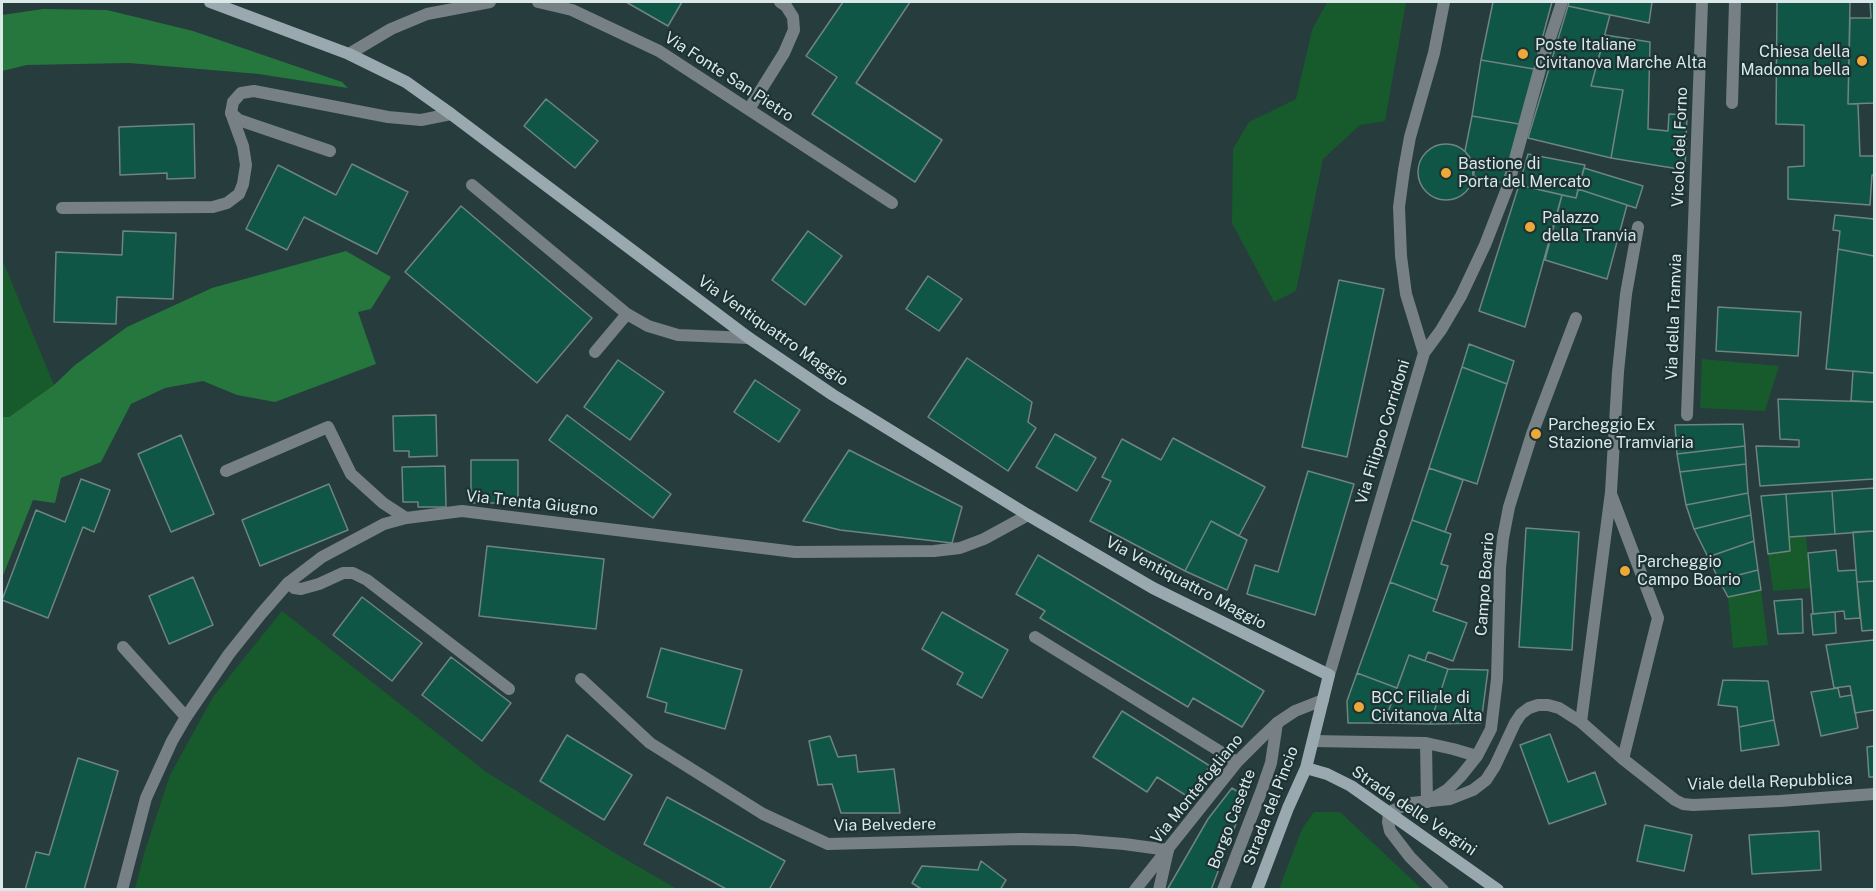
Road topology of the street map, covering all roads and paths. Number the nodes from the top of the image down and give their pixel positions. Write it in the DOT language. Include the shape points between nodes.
graph roads {
  1 [pos="210,2"];
  2 [pos="490,2"];
  3 [pos="538,2"];
  4 [pos="780,2"];
  5 [pos="1444,2"];
  6 [pos="1562,2"];
  7 [pos="1702,2"];
  8 [pos="1735,2"];
  9 [pos="349,54"];
  10 [pos="1732,103"];
  11 [pos="749,110"];
  12 [pos="231,113"];
  13 [pos="451,114"];
  14 [pos="330,151"];
  15 [pos="472,185"];
  16 [pos="892,203"];
  17 [pos="62,208"];
  18 [pos="1694,222"];
  19 [pos="1638,227"];
  20 [pos="627,314"];
  21 [pos="1576,318"];
  22 [pos="749,338"];
  23 [pos="595,352"];
  24 [pos="1424,353"];
  25 [pos="1687,415"];
  26 [pos="226,471"];
  27 [pos="1611,492"];
  28 [pos="1028,515"];
  29 [pos="406,518"];
  30 [pos="288,583"];
  31 [pos="1035,637"];
  32 [pos="123,646"];
  33 [pos="1329,675"];
  34 [pos="581,679"];
  35 [pos="509,690"];
  36 [pos="1323,700"];
  37 [pos="186,717"];
  38 [pos="1581,722"];
  39 [pos="1276,723"];
  40 [pos="1313,741"];
  41 [pos="1426,743"];
  42 [pos="1477,756"];
  43 [pos="1623,759"];
  44 [pos="1237,762"];
  45 [pos="1306,768"];
  46 [pos="1875,794"];
  47 [pos="1427,802"];
  48 [pos="1389,812"];
  49 [pos="1168,850"];
  50 [pos="122,890"];
  51 [pos="1135,890"];
  52 [pos="1159,890"];
  53 [pos="1223,890"];
  54 [pos="1257,890"];
  55 [pos="1443,890"];
  56 [pos="1498,890"];
  1 -- 9 [label="main road, Via Ventiquattro Maggio"];
  2 -- 9 [label="street" via="427,14 391,29"];
  3 -- 11 [label="street, Via Fonte San Pietro" via="572,10 659,51"];
  4 -- 11 [label="street" via="793,17 794,30"];
  5 -- 24 [label="street" via="1410,137 1399,207 1406,294"];
  6 -- 24 [label="street, Via Filippo Corridoni" via="1508,186 1485,246 1461,296"];
  7 -- 18 [label="street, Vicolo del Forno"];
  8 -- 10 [label="street"];
  9 -- 13 [label="main road, Via Ventiquattro Maggio" via="406,82"];
  11 -- 16 [label="street, Via Fonte San Pietro"];
  12 -- 13 [label="street" via="233,102 242,93 254,91 388,117 421,120"];
  12 -- 14 [label="street" via="239,120"];
  12 -- 17 [label="street" via="246,165 239,194 227,203 213,207"];
  13 -- 22 [label="main road, Via Ventiquattro Maggio"];
  15 -- 20 [label="street"];
  18 -- 25 [label="street, Via della Tramvia"];
  19 -- 27 [label="street" via="1621,338"];
  20 -- 22 [label="street" via="648,326 678,335"];
  20 -- 23 [label="street"];
  21 -- 42 [label="street, Campo Boario" via="1509,507 1500,568 1497,679 1491,729"];
  22 -- 28 [label="main road, Via Ventiquattro Maggio" via="833,395"];
  24 -- 33 [label="street, Via Filippo Corridoni"];
  26 -- 29 [label="street" via="328,427 351,474"];
  27 -- 38 [label="street"];
  27 -- 43 [label="street" via="1658,618"];
  28 -- 29 [label="street, Via Trenta Giugno" via="960,548 795,552 462,511"];
  28 -- 33 [label="main road, Via Ventiquattro Maggio" via="1153,588"];
  29 -- 30 [label="street, Via Trenta Giugno" via="384,524 322,557"];
  30 -- 35 [label="street" via="301,589 353,573"];
  30 -- 37 [label="street, Via Trenta Giugno" via="229,654"];
  31 -- 44 [label="street"];
  32 -- 37 [label="street"];
  33 -- 36 [label="main road, Via Filippo Corridoni"];
  34 -- 49 [label="street, Via Belvedere" via="650,743 763,814 828,844 1021,839 1075,840"];
  36 -- 39 [label="street, Via Montefogliano"];
  36 -- 40 [label="main road, Strada del Pincio"];
  37 -- 50 [label="street, Via Trenta Giugno" via="146,798"];
  38 -- 43 [label="street, Viale della Repubblica"];
  38 -- 47 [label="street, Viale della Repubblica" via="1548,705 1529,708 1515,723 1486,780 1450,799"];
  39 -- 44 [label="street, Via Montefogliano"];
  39 -- 53 [label="street, Borgo Casette" via="1271,763"];
  40 -- 41 [label="street"];
  40 -- 45 [label="main road, Strada del Pincio"];
  41 -- 42 [label="street"];
  41 -- 47 [label="street"];
  42 -- 47 [label="street, Campo Boario" via="1454,783"];
  43 -- 46 [label="street, Viale della Repubblica" via="1683,804"];
  44 -- 49 [label="street, Via Montefogliano"];
  45 -- 48 [label="main road, Strada delle Vergini" via="1351,786"];
  45 -- 54 [label="main road, Strada del Pincio"];
  47 -- 48 [label="street, Viale della Repubblica"];
  48 -- 55 [label="street" via="1390,831"];
  48 -- 56 [label="main road, Strada delle Vergini"];
  49 -- 51 [label="street, Via Montefogliano"];
  49 -- 52 [label="street"];
}
